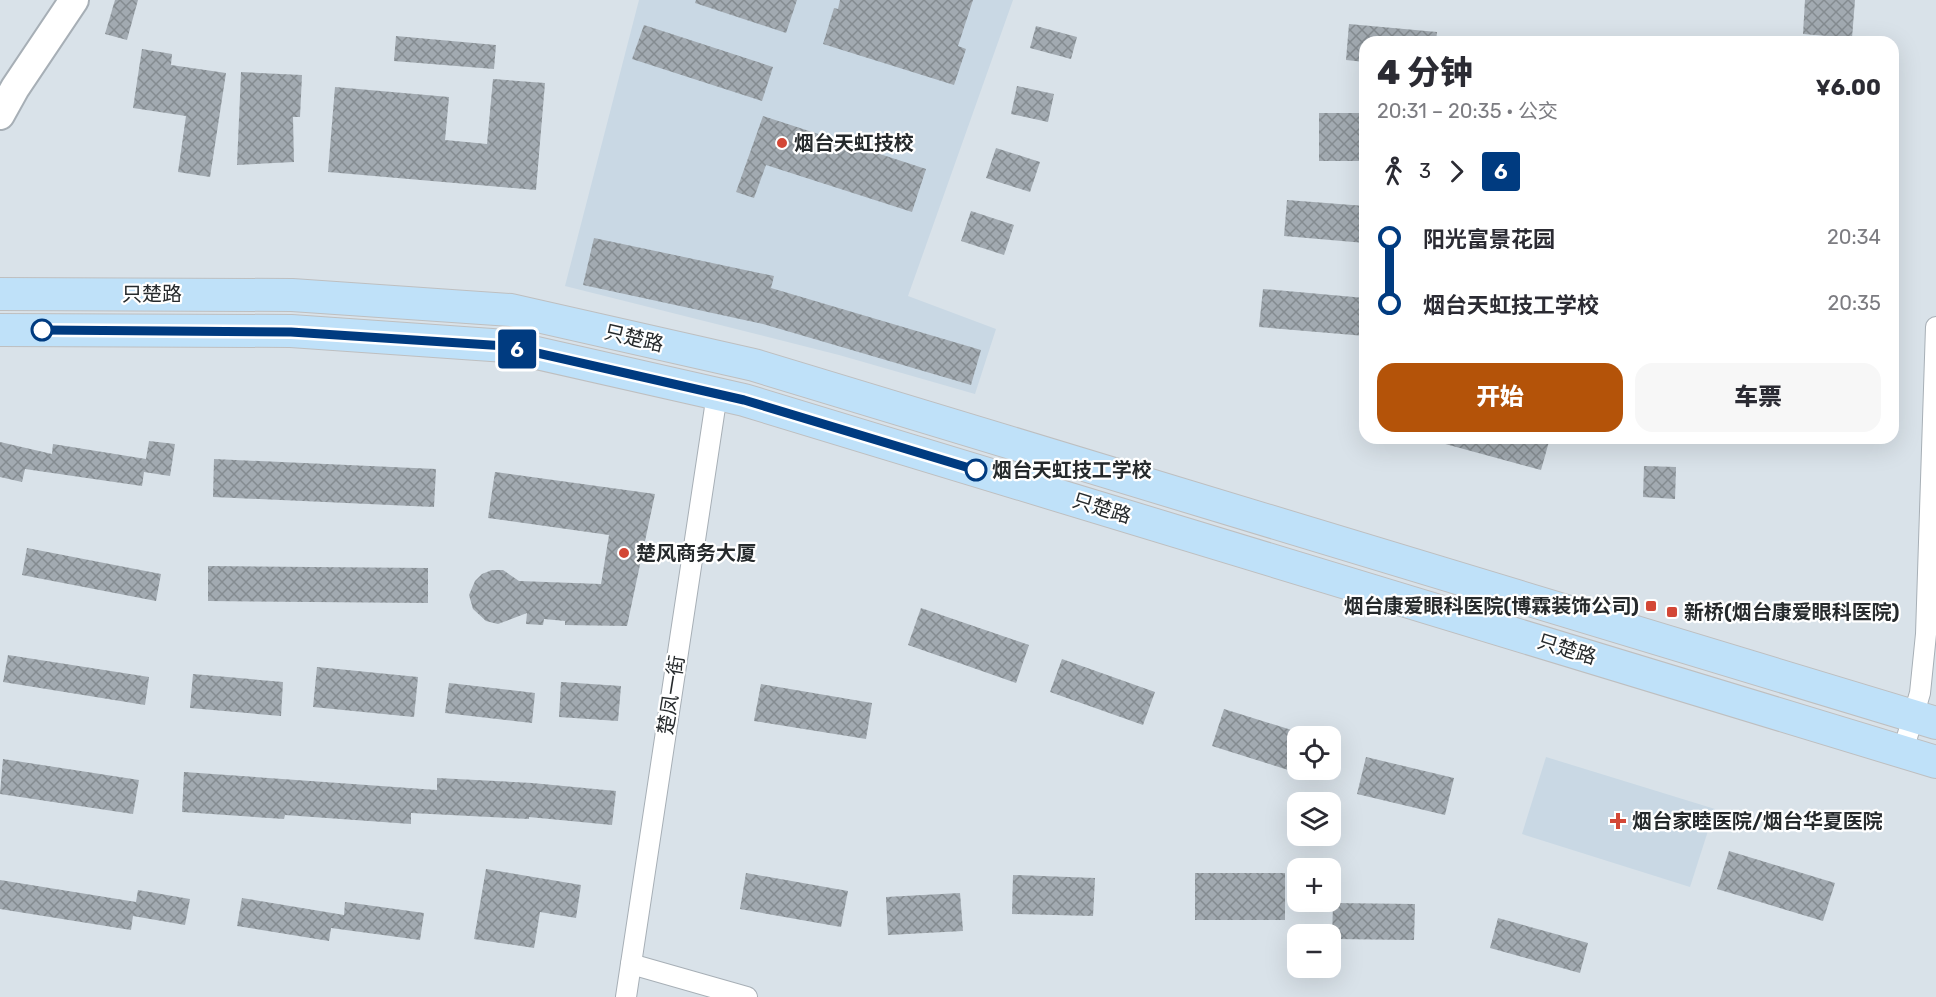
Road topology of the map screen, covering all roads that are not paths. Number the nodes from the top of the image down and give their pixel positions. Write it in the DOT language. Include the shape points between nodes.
graph roads {
  1 [pos="74,0"];
  2 [pos="0,115"];
  3 [pos="0,294"];
  4 [pos="1936,327"];
  5 [pos="0,330"];
  6 [pos="717,394"];
  7 [pos="1925,720"];
  8 [pos="1903,751"];
  9 [pos="1936,762"];
  10 [pos="631,964"];
  11 [pos="626,997"];
  12 [pos="747,997"];
  1 -- 2 [label="street"];
  3 -- 7 [label="main road, 只楚路" via="292,295 511,310 754,365"];
  4 -- 7 [label="street" via="1926,634 1920,693"];
  5 -- 6 [label="main road, 只楚路" via="291,332 506,346"];
  6 -- 8 [label="main road, 只楚路"];
  6 -- 10 [label="street, 楚凤一街"];
  7 -- 8 [label="street"];
  8 -- 9 [label="main road, 只楚路"];
  10 -- 11 [label="street, 楚凤一街"];
  10 -- 12 [label="street"];
}
